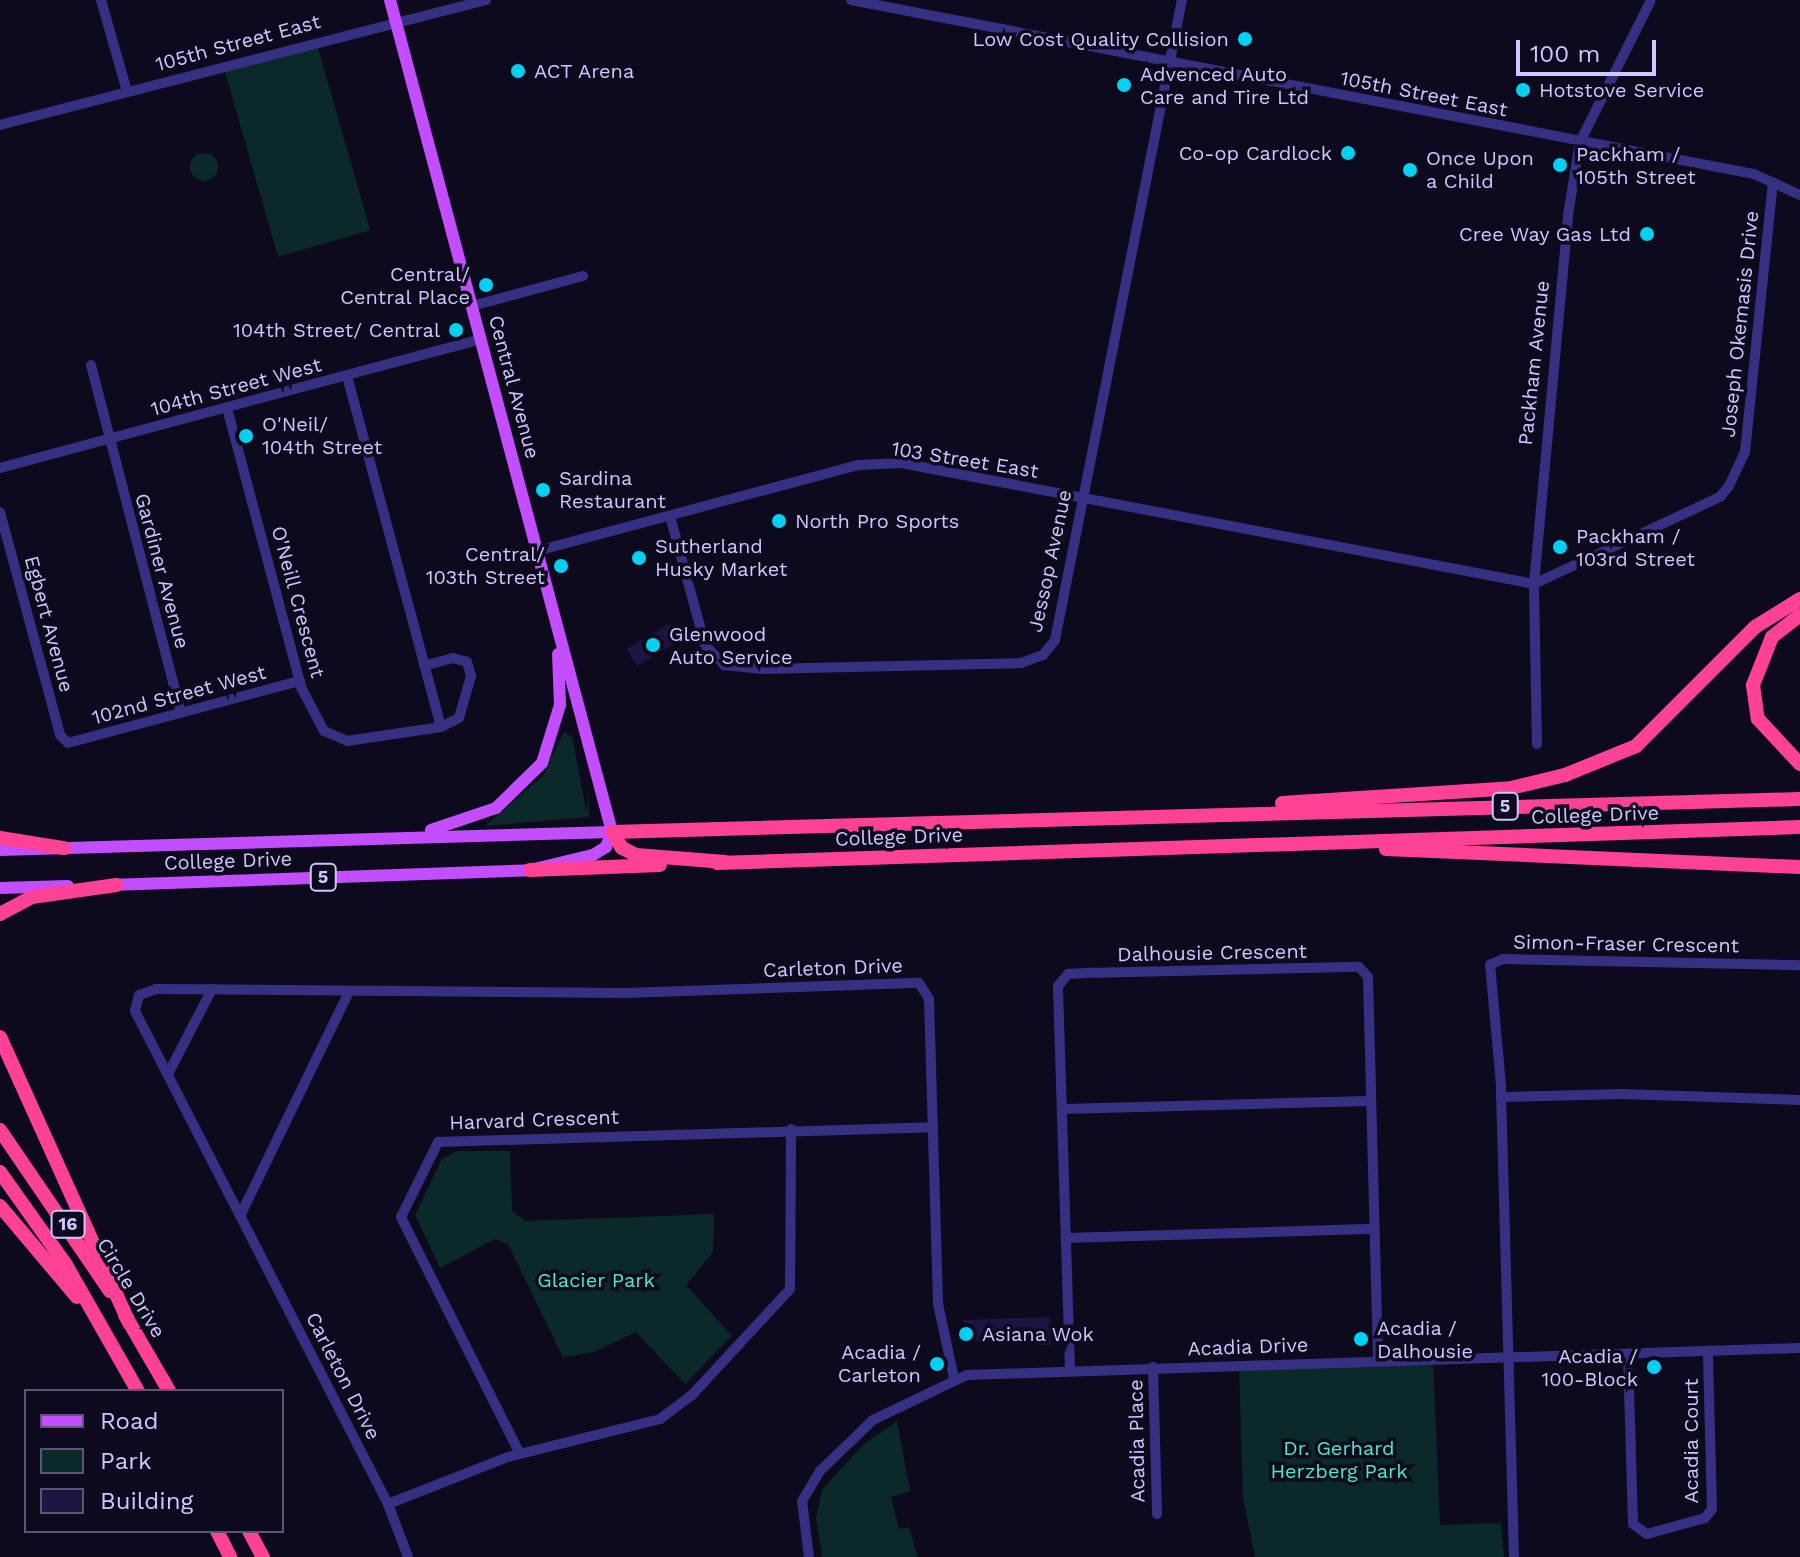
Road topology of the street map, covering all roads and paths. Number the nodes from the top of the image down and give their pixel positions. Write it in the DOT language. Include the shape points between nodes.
graph roads {
  1 [pos="101,0"];
  2 [pos="390,0"];
  3 [pos="486,0"];
  4 [pos="851,0"];
  5 [pos="1182,0"];
  6 [pos="1650,2"];
  7 [pos="396,23"];
  8 [pos="1170,63"];
  9 [pos="127,91"];
  10 [pos="0,125"];
  11 [pos="1580,142"];
  12 [pos="1773,182"];
  13 [pos="1800,195"];
  14 [pos="583,276"];
  15 [pos="472,306"];
  16 [pos="481,339"];
  17 [pos="91,365"];
  18 [pos="347,376"];
  19 [pos="227,408"];
  20 [pos="108,439"];
  21 [pos="0,468"];
  22 [pos="1083,498"];
  23 [pos="0,512"];
  24 [pos="670,516"];
  25 [pos="537,551"];
  26 [pos="1534,584"];
  27 [pos="1800,599"];
  28 [pos="1800,615"];
  29 [pos="558,630"];
  30 [pos="424,666"];
  31 [pos="300,681"];
  32 [pos="181,713"];
  33 [pos="441,727"];
  34 [pos="68,743"];
  35 [pos="1537,744"];
  36 [pos="1800,764"];
  37 [pos="1800,799"];
  38 [pos="1210,813"];
  39 [pos="1800,827"];
  40 [pos="612,832"];
  41 [pos="0,838"];
  42 [pos="385,838"];
  43 [pos="1294,844"];
  44 [pos="64,848"];
  45 [pos="0,850"];
  46 [pos="725,862"];
  47 [pos="1800,867"];
  48 [pos="530,870"];
  49 [pos="116,885"];
  50 [pos="0,888"];
  51 [pos="0,914"];
  52 [pos="1800,965"];
  53 [pos="212,989"];
  54 [pos="349,992"];
  55 [pos="0,1037"];
  56 [pos="168,1074"];
  57 [pos="1501,1097"];
  58 [pos="1800,1100"];
  59 [pos="1370,1101"];
  60 [pos="1063,1109"];
  61 [pos="932,1127"];
  62 [pos="791,1129"];
  63 [pos="0,1130"];
  64 [pos="0,1172"];
  65 [pos="0,1206"];
  66 [pos="241,1214"];
  67 [pos="1374,1229"];
  68 [pos="1066,1238"];
  69 [pos="91,1311"];
  70 [pos="129,1323"];
  71 [pos="1800,1348"];
  72 [pos="1708,1353"];
  73 [pos="1628,1354"];
  74 [pos="1509,1357"];
  75 [pos="1378,1360"];
  76 [pos="1153,1367"];
  77 [pos="1070,1370"];
  78 [pos="954,1378"];
  79 [pos="137,1389"];
  80 [pos="168,1389"];
  81 [pos="520,1454"];
  82 [pos="388,1504"];
  83 [pos="1157,1514"];
  84 [pos="218,1533"];
  85 [pos="250,1533"];
  86 [pos="264,1556"];
  87 [pos="230,1557"];
  88 [pos="408,1557"];
  89 [pos="809,1557"];
  90 [pos="1514,1557"];
  1 -- 9 [label="street"];
  2 -- 7 [label="main road, Central Avenue"];
  3 -- 7 [label="street, 105th Street East"];
  4 -- 8 [label="street, 105th Street East"];
  5 -- 8 [label="street, Jessop Avenue"];
  6 -- 11 [label="street, Packham Avenue"];
  7 -- 9 [label="street, 105th Street East"];
  7 -- 15 [label="main road, Central Avenue"];
  8 -- 11 [label="street, 105th Street East"];
  8 -- 22 [label="street, Jessop Avenue"];
  9 -- 10 [label="street, 105th Street East"];
  11 -- 12 [label="street, 105th Street East"];
  11 -- 26 [label="street, Packham Avenue" via="1556,313"];
  12 -- 13 [label="street, 105th Street East"];
  12 -- 26 [label="street, Joseph Okemasis Drive" via="1745,452 1729,486 1720,497"];
  14 -- 15 [label="street"];
  15 -- 16 [label="main road, Central Avenue"];
  16 -- 18 [label="street, 104th Street West"];
  16 -- 25 [label="main road, Central Avenue"];
  17 -- 20 [label="street, Gardiner Avenue"];
  18 -- 19 [label="street, 104th Street West"];
  18 -- 30 [label="street"];
  19 -- 20 [label="street, 104th Street West"];
  19 -- 31 [label="street, O'Neill Crescent"];
  20 -- 21 [label="street, 104th Street West"];
  20 -- 32 [label="street, Gardiner Avenue"];
  22 -- 24 [label="street, 103 Street East" via="901,463 859,465"];
  22 -- 24 [label="street, Jessop Avenue" via="1055,640 1043,655 1021,663 763,669 724,665 705,645"];
  22 -- 26 [label="street, 103 Street East"];
  23 -- 34 [label="street, Egbert Avenue" via="60,735"];
  24 -- 25 [label="street, 103 Street East"];
  25 -- 29 [label="main road, Central Avenue"];
  26 -- 35 [label="street, Packham Avenue"];
  27 -- 38 [label="highway" via="1755,627 1636,746 1565,775 1511,788 1240,806"];
  28 -- 36 [label="highway" via="1772,637 1753,685 1758,719"];
  29 -- 40 [label="main road, Central Avenue"];
  29 -- 42 [label="main road" via="560,705 542,763 496,808 454,826"];
  30 -- 33 [label="street"];
  30 -- 33 [label="street" via="462,658 470,668 464,708"];
  31 -- 32 [label="street, 102nd Street West"];
  31 -- 33 [label="street, O'Neill Crescent" via="335,740"];
  32 -- 34 [label="street, 102nd Street West"];
  37 -- 38 [label="highway, College Drive / 5"];
  38 -- 40 [label="highway, College Drive / 5"];
  39 -- 43 [label="highway, College Drive / 5"];
  40 -- 42 [label="main road, College Drive / 5"];
  40 -- 46 [label="highway" via="622,848 636,855"];
  40 -- 48 [label="main road" via="606,847 593,855"];
  41 -- 44 [label="highway"];
  42 -- 44 [label="main road, College Drive / 5"];
  43 -- 46 [label="highway, College Drive / 5"];
  43 -- 47 [label="highway"];
  44 -- 45 [label="main road, College Drive / 5"];
  46 -- 48 [label="highway, College Drive / 5"];
  48 -- 49 [label="main road, College Drive / 5"];
  49 -- 50 [label="main road, College Drive / 5"];
  49 -- 51 [label="highway" via="32,897"];
  52 -- 57 [label="street, Simon-Fraser Crescent" via="1497,959 1489,971 1497,1004"];
  53 -- 54 [label="street, Carleton Drive"];
  53 -- 56 [label="street"];
  53 -- 56 [label="street, Carleton Drive" via="139,995 135,1011"];
  54 -- 61 [label="street, Carleton Drive" via="631,993 919,983 929,999"];
  54 -- 66 [label="street"];
  55 -- 70 [label="highway"];
  56 -- 66 [label="street, Carleton Drive"];
  57 -- 58 [label="street" via="1622,1094"];
  57 -- 74 [label="street, Simon-Fraser Crescent"];
  59 -- 60 [label="street"];
  59 -- 60 [label="street, Dalhousie Crescent" via="1368,977 1359,967 1086,973 1068,974 1058,986"];
  59 -- 67 [label="street, Dalhousie Crescent"];
  60 -- 68 [label="street, Dalhousie Crescent"];
  61 -- 62 [label="street, Harvard Crescent"];
  61 -- 78 [label="street, Carleton Drive" via="938,1304"];
  62 -- 81 [label="street" via="795,1274 782,1301 692,1395 660,1419"];
  62 -- 81 [label="street, Harvard Crescent" via="438,1142 401,1217"];
  63 -- 70 [label="highway, Circle Drive / 16"];
  64 -- 69 [label="highway, 16"];
  65 -- 69 [label="highway"];
  66 -- 82 [label="street, Carleton Drive"];
  67 -- 68 [label="street"];
  67 -- 75 [label="street, Dalhousie Crescent"];
  68 -- 77 [label="street, Dalhousie Crescent"];
  69 -- 79 [label="highway, 16"];
  70 -- 80 [label="highway, Circle Drive / 16"];
  71 -- 72 [label="street, Acadia Drive"];
  72 -- 73 [label="street, Acadia Drive"];
  72 -- 73 [label="street, Acadia Court" via="1712,1509 1705,1518 1647,1534 1633,1524"];
  73 -- 74 [label="street, Acadia Drive"];
  74 -- 75 [label="street, Acadia Drive"];
  74 -- 90 [label="street, Simon-Fraser Crescent"];
  75 -- 76 [label="street, Acadia Drive"];
  76 -- 77 [label="street, Acadia Drive"];
  76 -- 83 [label="street, Acadia Place"];
  77 -- 78 [label="street, Acadia Drive"];
  78 -- 89 [label="street, Acadia Drive" via="873,1420 814,1479 801,1519"];
  81 -- 82 [label="street"];
  82 -- 88 [label="street, Carleton Drive"];
  84 -- 87 [label="highway"];
  85 -- 86 [label="highway"];
}
